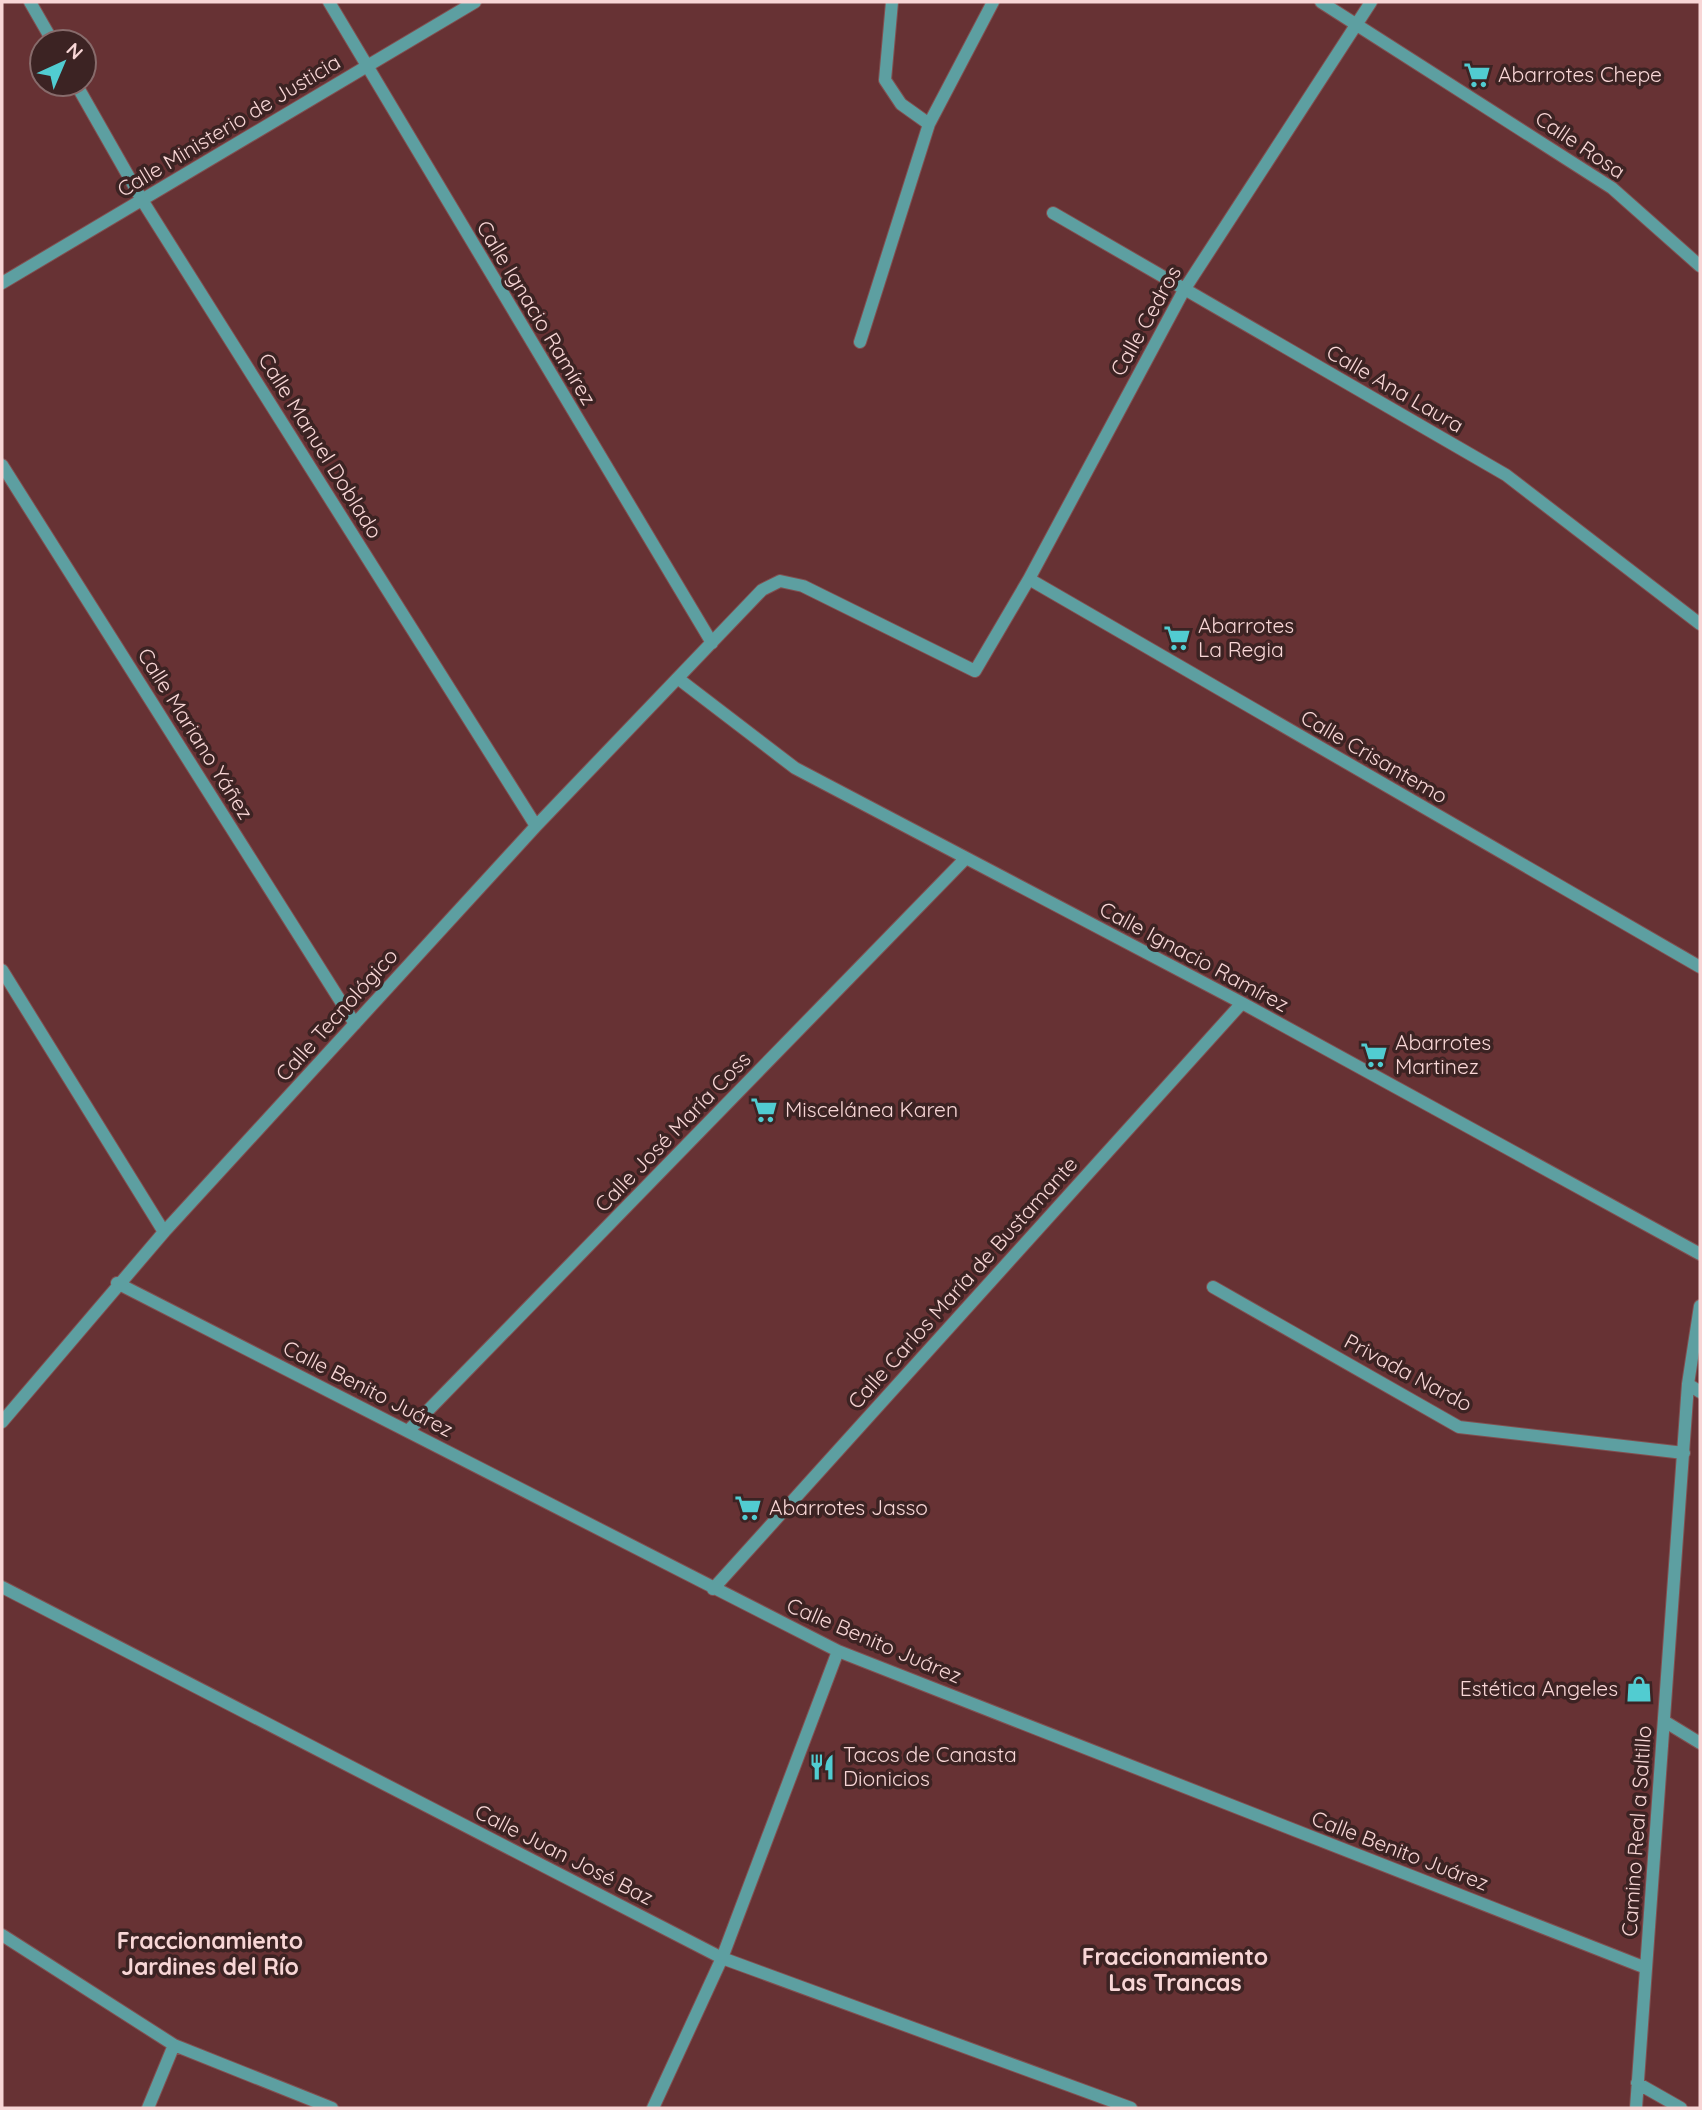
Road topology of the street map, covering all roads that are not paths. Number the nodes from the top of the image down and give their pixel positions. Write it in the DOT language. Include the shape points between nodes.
graph roads {
  1 [pos="30,2"];
  2 [pos="329,2"];
  3 [pos="475,2"];
  4 [pos="892,2"];
  5 [pos="993,2"];
  6 [pos="1321,2"];
  7 [pos="1371,2"];
  8 [pos="1359,23"];
  9 [pos="45,28"];
  10 [pos="366,66"];
  11 [pos="84,98"];
  12 [pos="929,124"];
  13 [pos="142,200"];
  14 [pos="1053,213"];
  15 [pos="1700,266"];
  16 [pos="2,283"];
  17 [pos="1184,290"];
  18 [pos="860,342"];
  19 [pos="2,465"];
  20 [pos="1029,579"];
  21 [pos="1700,624"];
  22 [pos="712,643"];
  23 [pos="975,671"];
  24 [pos="680,680"];
  25 [pos="536,826"];
  26 [pos="965,859"];
  27 [pos="1700,967"];
  28 [pos="2,970"];
  29 [pos="1242,1003"];
  30 [pos="355,1024"];
  31 [pos="164,1232"];
  32 [pos="1700,1254"];
  33 [pos="117,1283"];
  34 [pos="1213,1287"];
  35 [pos="1700,1306"];
  36 [pos="1688,1384"];
  37 [pos="1700,1392"];
  38 [pos="2,1422"];
  39 [pos="408,1431"];
  40 [pos="1684,1453"];
  41 [pos="2,1587"];
  42 [pos="713,1589"];
  43 [pos="838,1651"];
  44 [pos="1664,1721"];
  45 [pos="1700,1743"];
  46 [pos="2,1935"];
  47 [pos="722,1958"];
  48 [pos="1646,1968"];
  49 [pos="174,2045"];
  50 [pos="1637,2083"];
  51 [pos="148,2108"];
  52 [pos="332,2108"];
  53 [pos="653,2108"];
  54 [pos="1131,2108"];
  55 [pos="1636,2108"];
  56 [pos="1681,2108"];
  1 -- 9 [label="street"];
  2 -- 10 [label="street, Calle Ignacio Ramírez"];
  3 -- 10 [label="street, Calle Ministerio de Justicia"];
  4 -- 12 [label="street" via="885,80 901,104"];
  5 -- 12 [label="street"];
  6 -- 8 [label="street, Calle Rosa"];
  7 -- 8 [label="street, Calle Cedros"];
  8 -- 15 [label="street, Calle Rosa" via="1612,188"];
  8 -- 17 [label="street, Calle Cedros"];
  10 -- 13 [label="street, Calle Ministerio de Justicia"];
  10 -- 22 [label="street, Calle Ignacio Ramírez"];
  11 -- 13 [label="street, Calle Manuel Doblado"];
  12 -- 18 [label="street"];
  13 -- 16 [label="street, Calle Ministerio de Justicia"];
  13 -- 25 [label="street, Calle Manuel Doblado"];
  14 -- 17 [label="street, Calle Ana Laura"];
  17 -- 20 [label="street, Calle Cedros"];
  17 -- 21 [label="street, Calle Ana Laura" via="1506,475"];
  19 -- 30 [label="street, Calle Mariano Yáñez"];
  20 -- 23 [label="street, Calle Cedros"];
  20 -- 27 [label="street, Calle Crisantemo"];
  22 -- 23 [label="street, Calle Tecnológico" via="762,590 780,581 803,586"];
  22 -- 24 [label="street, Calle Tecnológico"];
  24 -- 25 [label="street, Calle Tecnológico"];
  24 -- 26 [label="street, Calle Ignacio Ramírez" via="795,768"];
  25 -- 30 [label="street, Calle Tecnológico"];
  26 -- 29 [label="street, Calle Ignacio Ramírez"];
  26 -- 39 [label="street, Calle José María Coss"];
  28 -- 31 [label="street"];
  29 -- 32 [label="street, Calle Ignacio Ramírez"];
  29 -- 42 [label="street, Calle Carlos María de Bustamante"];
  30 -- 31 [label="street, Calle Tecnológico"];
  31 -- 33 [label="street, Calle Tecnológico"];
  33 -- 38 [label="street, Calle Tecnológico"];
  33 -- 39 [label="street, Calle Benito Juárez"];
  34 -- 40 [label="street, Privada Nardo" via="1460,1427"];
  35 -- 36 [label="street, Camino Real a Saltillo"];
  36 -- 37 [label="street"];
  36 -- 40 [label="street, Camino Real a Saltillo"];
  39 -- 42 [label="street, Calle Benito Juárez"];
  40 -- 44 [label="street, Camino Real a Saltillo"];
  41 -- 47 [label="street, Calle Juan José Baz"];
  42 -- 43 [label="street, Calle Benito Juárez"];
  43 -- 47 [label="street"];
  43 -- 48 [label="street, Calle Benito Juárez"];
  44 -- 45 [label="street"];
  44 -- 48 [label="street, Camino Real a Saltillo"];
  46 -- 49 [label="street"];
  47 -- 53 [label="street"];
  47 -- 54 [label="street, Calle Juan José Baz"];
  48 -- 50 [label="street, Camino Real a Saltillo"];
  49 -- 51 [label="street"];
  49 -- 52 [label="street"];
  50 -- 55 [label="street, Camino Real a Saltillo"];
  50 -- 56 [label="street"];
}
